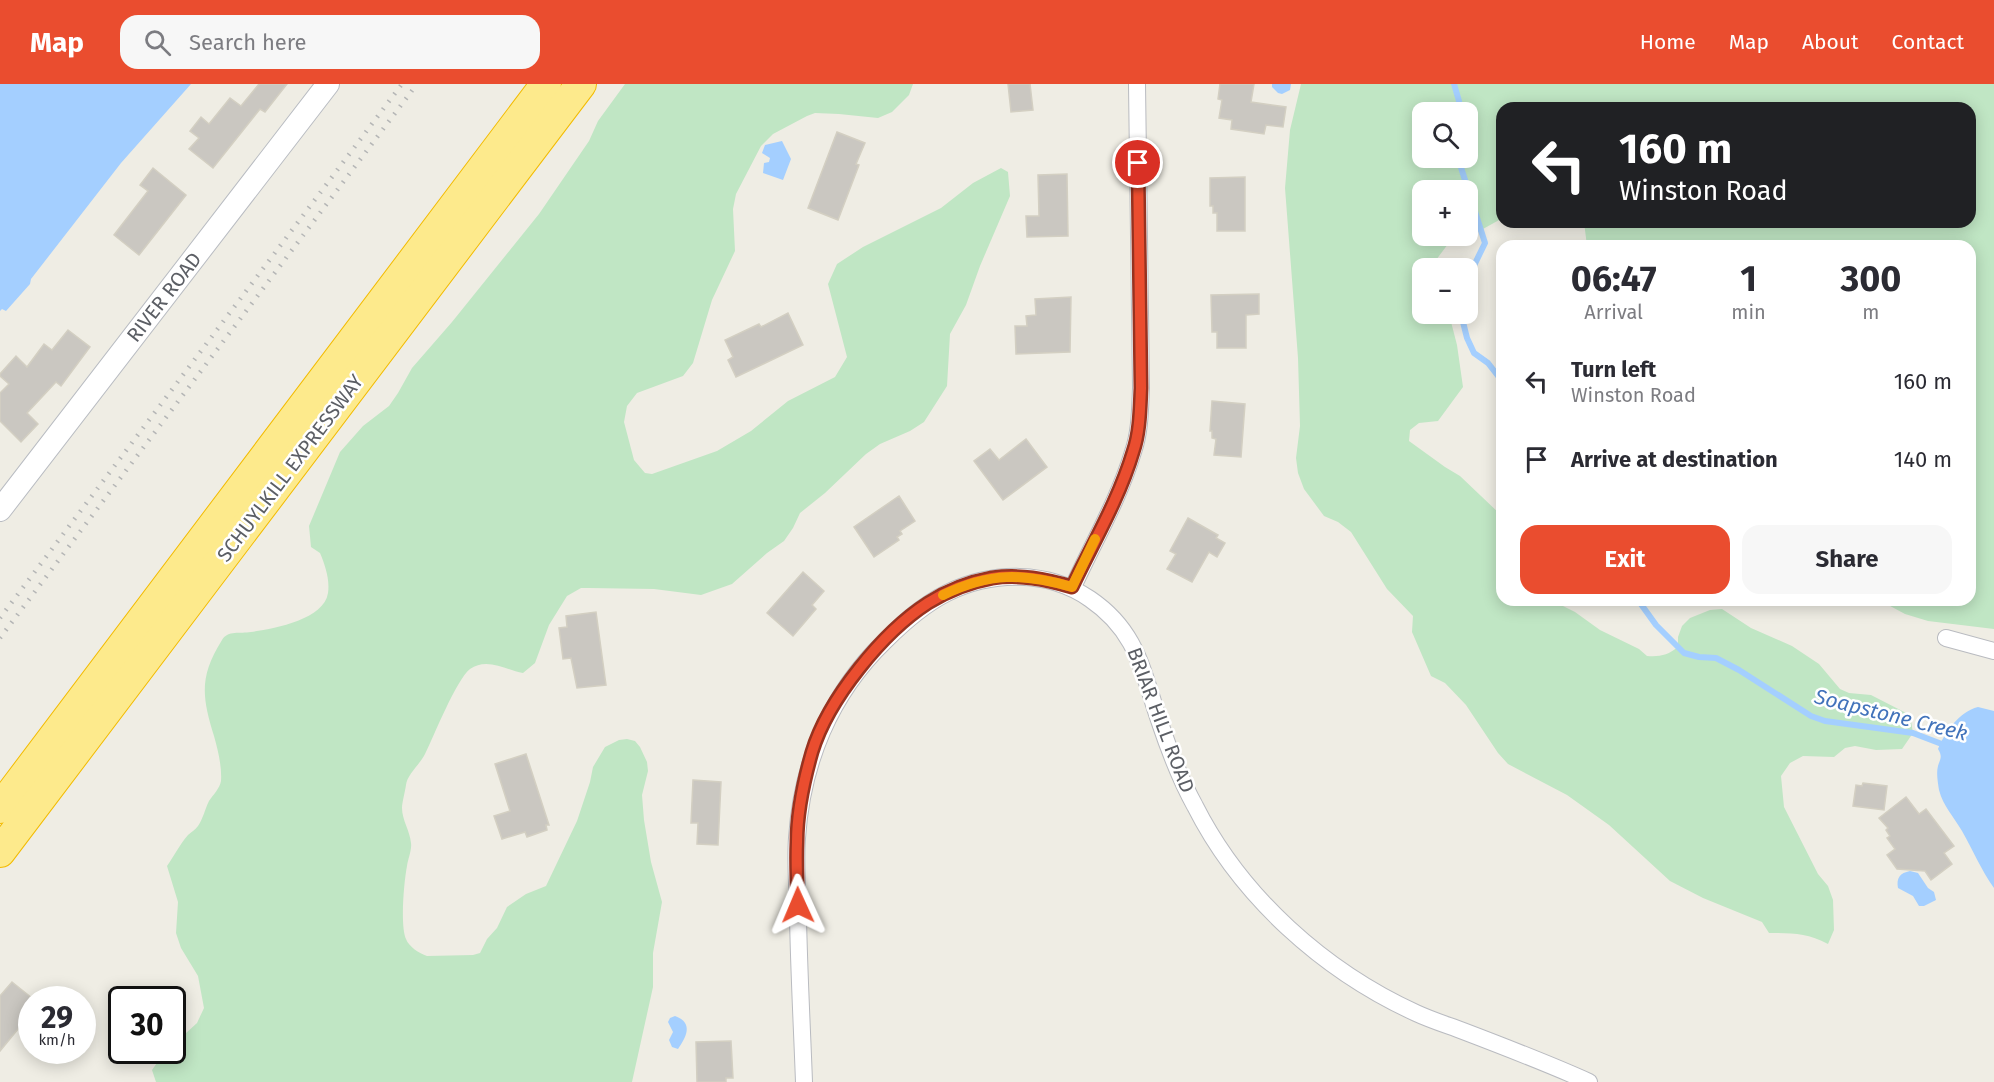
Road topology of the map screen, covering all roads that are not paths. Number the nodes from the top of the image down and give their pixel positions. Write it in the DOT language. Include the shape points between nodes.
graph roads {
  1 [pos="328,84"];
  2 [pos="546,84"];
  3 [pos="581,84"];
  4 [pos="1137,84"];
  5 [pos="0,510"];
  6 [pos="1072,587"];
  7 [pos="1946,638"];
  8 [pos="1994,651"];
  9 [pos="0,808"];
  10 [pos="0,852"];
  11 [pos="804,1082"];
  12 [pos="1589,1082"];
  1 -- 5 [label="street, RIVER ROAD"];
  2 -- 9 [label="highway, SCHUYLKILL EXPRESSWAY"];
  3 -- 10 [label="highway, SCHUYLKILL EXPRESSWAY"];
  4 -- 6 [label="street" via="1140,421 1122,482"];
  6 -- 11 [label="street, BRIAR HILL ROAD" via="1021,576 992,578 963,586 929,603 873,652 830,714 813,750 796,840"];
  6 -- 12 [label="street, BRIAR HILL ROAD" via="1101,607 1129,638 1176,767 1196,809 1251,890 1282,923 1323,957 1384,997"];
  7 -- 8 [label="street"];
}
